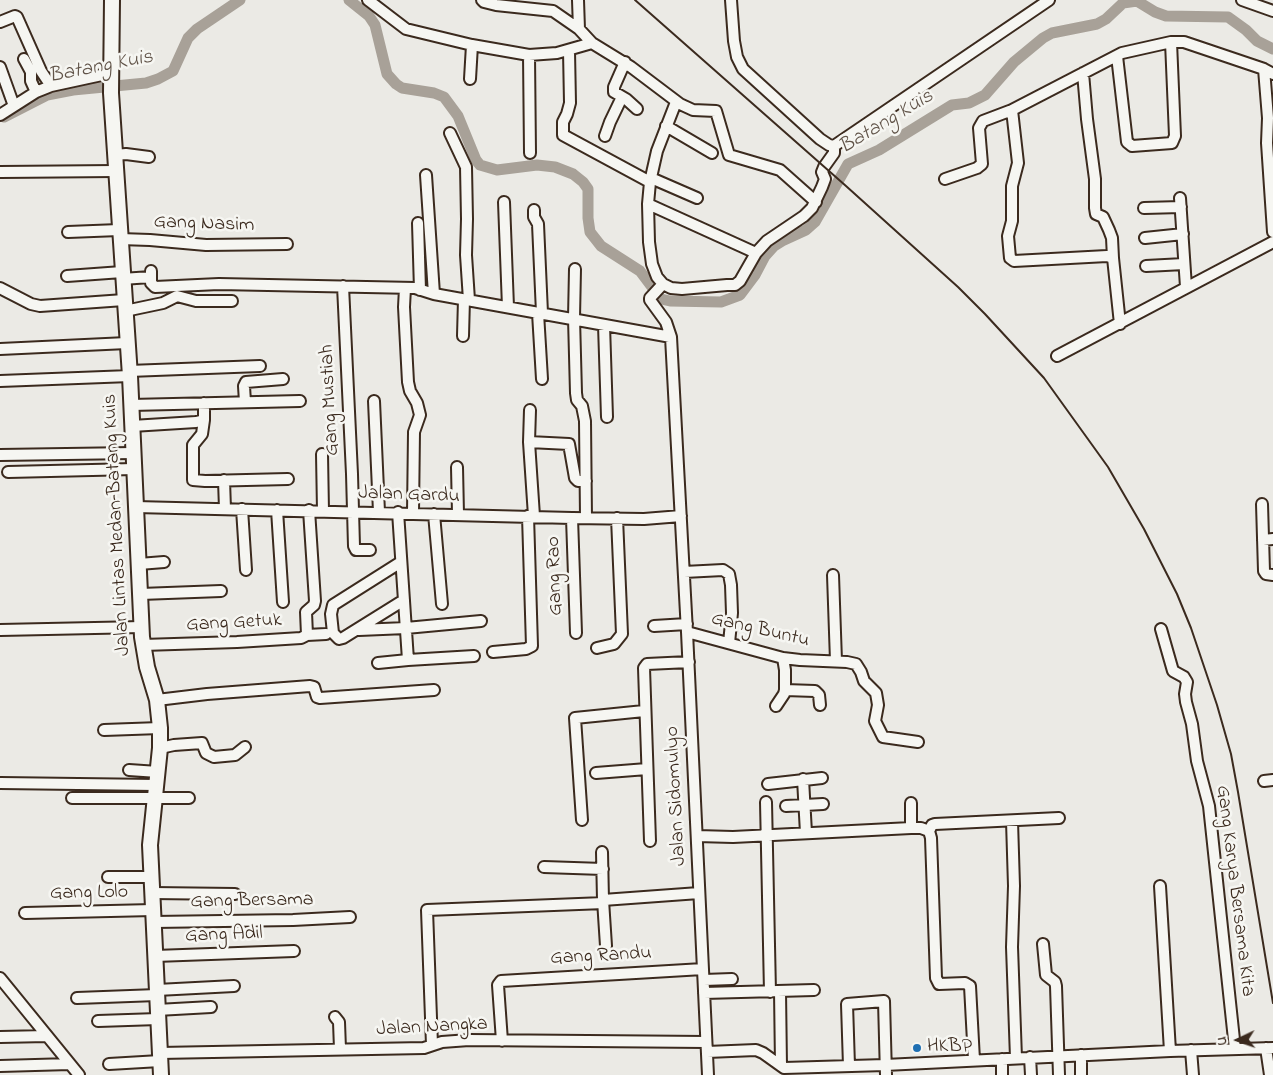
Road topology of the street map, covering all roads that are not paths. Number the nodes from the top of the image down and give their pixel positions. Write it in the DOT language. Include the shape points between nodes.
graph roads {
  1 [pos="112,0"];
  2 [pos="368,0"];
  3 [pos="482,0"];
  4 [pos="578,0"];
  5 [pos="731,0"];
  6 [pos="1049,0"];
  7 [pos="1242,0"];
  8 [pos="550,5"];
  9 [pos="1273,11"];
  10 [pos="0,22"];
  11 [pos="579,29"];
  12 [pos="1171,42"];
  13 [pos="592,43"];
  14 [pos="472,45"];
  15 [pos="569,51"];
  16 [pos="529,55"];
  17 [pos="1117,56"];
  18 [pos="24,59"];
  19 [pos="625,62"];
  20 [pos="0,67"];
  21 [pos="1268,71"];
  22 [pos="1083,73"];
  23 [pos="470,79"];
  24 [pos="111,82"];
  25 [pos="51,86"];
  26 [pos="36,92"];
  27 [pos="622,97"];
  28 [pos="676,102"];
  29 [pos="14,106"];
  30 [pos="637,109"];
  31 [pos="1012,110"];
  32 [pos="0,115"];
  33 [pos="666,126"];
  34 [pos="450,133"];
  35 [pos="605,136"];
  36 [pos="834,146"];
  37 [pos="530,153"];
  38 [pos="712,153"];
  39 [pos="115,156"];
  40 [pos="149,157"];
  41 [pos="116,170"];
  42 [pos="0,172"];
  43 [pos="426,175"];
  44 [pos="945,179"];
  45 [pos="651,180"];
  46 [pos="697,198"];
  47 [pos="504,202"];
  48 [pos="816,202"];
  49 [pos="648,204"];
  50 [pos="1144,208"];
  51 [pos="534,210"];
  52 [pos="418,223"];
  53 [pos="68,232"];
  54 [pos="1273,232"];
  55 [pos="1183,234"];
  56 [pos="120,235"];
  57 [pos="1145,238"];
  58 [pos="1273,242"];
  59 [pos="287,244"];
  60 [pos="756,253"];
  61 [pos="1113,258"];
  62 [pos="1184,264"];
  63 [pos="1146,266"];
  64 [pos="575,269"];
  65 [pos="67,276"];
  66 [pos="122,276"];
  67 [pos="343,286"];
  68 [pos="661,286"];
  69 [pos="1186,287"];
  70 [pos="0,288"];
  71 [pos="405,288"];
  72 [pos="420,290"];
  73 [pos="434,294"];
  74 [pos="466,300"];
  75 [pos="232,301"];
  76 [pos="124,305"];
  77 [pos="508,307"];
  78 [pos="540,313"];
  79 [pos="574,318"];
  80 [pos="1120,324"];
  81 [pos="604,325"];
  82 [pos="463,336"];
  83 [pos="671,337"];
  84 [pos="127,343"];
  85 [pos="0,349"];
  86 [pos="1058,356"];
  87 [pos="260,366"];
  88 [pos="129,374"];
  89 [pos="283,379"];
  90 [pos="542,379"];
  91 [pos="0,381"];
  92 [pos="300,401"];
  93 [pos="374,401"];
  94 [pos="245,402"];
  95 [pos="204,403"];
  96 [pos="131,404"];
  97 [pos="530,410"];
  98 [pos="607,417"];
  99 [pos="204,420"];
  100 [pos="132,426"];
  101 [pos="529,442"];
  102 [pos="133,453"];
  103 [pos="322,454"];
  104 [pos="0,455"];
  105 [pos="457,467"];
  106 [pos="134,469"];
  107 [pos="8,472"];
  108 [pos="288,479"];
  109 [pos="224,480"];
  110 [pos="586,481"];
  111 [pos="1262,504"];
  112 [pos="136,507"];
  113 [pos="225,509"];
  114 [pos="242,509"];
  115 [pos="277,510"];
  116 [pos="309,510"];
  117 [pos="324,511"];
  118 [pos="353,511"];
  119 [pos="379,512"];
  120 [pos="398,512"];
  121 [pos="413,513"];
  122 [pos="434,514"];
  123 [pos="458,514"];
  124 [pos="531,516"];
  125 [pos="681,516"];
  126 [pos="572,518"];
  127 [pos="586,518"];
  128 [pos="617,518"];
  129 [pos="1268,539"];
  130 [pos="370,550"];
  131 [pos="164,562"];
  132 [pos="401,562"];
  133 [pos="139,564"];
  134 [pos="246,570"];
  135 [pos="684,572"];
  136 [pos="833,575"];
  137 [pos="1273,575"];
  138 [pos="221,591"];
  139 [pos="140,594"];
  140 [pos="404,600"];
  141 [pos="283,602"];
  142 [pos="442,604"];
  143 [pos="481,621"];
  144 [pos="654,626"];
  145 [pos="142,627"];
  146 [pos="406,628"];
  147 [pos="687,628"];
  148 [pos="1161,629"];
  149 [pos="0,630"];
  150 [pos="358,630"];
  151 [pos="576,633"];
  152 [pos="326,634"];
  153 [pos="307,636"];
  154 [pos="729,643"];
  155 [pos="143,645"];
  156 [pos="597,648"];
  157 [pos="493,652"];
  158 [pos="474,656"];
  159 [pos="783,658"];
  160 [pos="408,660"];
  161 [pos="688,662"];
  162 [pos="836,662"];
  163 [pos="378,663"];
  164 [pos="434,690"];
  165 [pos="785,690"];
  166 [pos="157,700"];
  167 [pos="820,705"];
  168 [pos="776,706"];
  169 [pos="644,711"];
  170 [pos="160,728"];
  171 [pos="104,730"];
  172 [pos="918,742"];
  173 [pos="245,747"];
  174 [pos="160,748"];
  175 [pos="648,769"];
  176 [pos="129,770"];
  177 [pos="596,773"];
  178 [pos="157,778"];
  179 [pos="822,778"];
  180 [pos="803,779"];
  181 [pos="0,783"];
  182 [pos="768,784"];
  183 [pos="72,798"];
  184 [pos="189,798"];
  185 [pos="154,799"];
  186 [pos="766,802"];
  187 [pos="911,803"];
  188 [pos="823,804"];
  189 [pos="804,805"];
  190 [pos="786,806"];
  191 [pos="1059,818"];
  192 [pos="582,820"];
  193 [pos="1012,821"];
  194 [pos="912,828"];
  195 [pos="929,831"];
  196 [pos="806,833"];
  197 [pos="767,835"];
  198 [pos="697,836"];
  199 [pos="650,841"];
  200 [pos="602,852"];
  201 [pos="544,867"];
  202 [pos="603,869"];
  203 [pos="108,877"];
  204 [pos="151,877"];
  205 [pos="1160,886"];
  206 [pos="152,893"];
  207 [pos="700,893"];
  208 [pos="235,894"];
  209 [pos="603,902"];
  210 [pos="25,913"];
  211 [pos="154,916"];
  212 [pos="350,918"];
  213 [pos="1043,944"];
  214 [pos="606,946"];
  215 [pos="294,952"];
  216 [pos="155,956"];
  217 [pos="703,969"];
  218 [pos="0,978"];
  219 [pos="732,979"];
  220 [pos="704,980"];
  221 [pos="234,986"];
  222 [pos="814,990"];
  223 [pos="157,992"];
  224 [pos="775,992"];
  225 [pos="704,993"];
  226 [pos="77,998"];
  227 [pos="211,1007"];
  228 [pos="158,1014"];
  229 [pos="335,1017"];
  230 [pos="98,1021"];
  231 [pos="47,1036"];
  232 [pos="0,1037"];
  233 [pos="502,1041"];
  234 [pos="432,1045"];
  235 [pos="707,1047"];
  236 [pos="1270,1048"];
  237 [pos="1235,1049"];
  238 [pos="340,1050"];
  239 [pos="1191,1050"];
  240 [pos="1170,1051"];
  241 [pos="1081,1055"];
  242 [pos="1059,1056"];
  243 [pos="1030,1057"];
  244 [pos="1016,1058"];
  245 [pos="1002,1059"];
  246 [pos="974,1060"];
  247 [pos="160,1063"];
  248 [pos="70,1064"];
  249 [pos="109,1064"];
  250 [pos="0,1066"];
  251 [pos="849,1066"];
  252 [pos="783,1070"];
  253 [pos="863,1070"];
  254 [pos="885,1070"];
  255 [pos="821,1071"];
  256 [pos="835,1071"];
  257 [pos="79,1075"];
  258 [pos="708,1075"];
  259 [pos="1002,1075"];
  260 [pos="1031,1075"];
  261 [pos="1059,1075"];
  262 [pos="1082,1075"];
  263 [pos="1193,1075"];
  264 [pos="1270,1075"];
  1 -- 24 [label="highway, Jalan Lintas Medan–Batang Kuis"];
  2 -- 14 [label="street" via="406,29"];
  3 -- 8 [label="street" via="496,5"];
  4 -- 11 [label="street"];
  5 -- 36 [label="street" via="734,41 743,69 820,139"];
  6 -- 36 [label="street"];
  7 -- 9 [label="street"];
  8 -- 11 [label="street"];
  10 -- 25 [label="street" via="17,17"];
  11 -- 13 [label="street"];
  12 -- 17 [label="street"];
  12 -- 17 [label="street" via="1175,136 1172,143 1132,146 1127,142"];
  12 -- 21 [label="street" via="1199,46"];
  13 -- 15 [label="street"];
  13 -- 19 [label="street"];
  14 -- 16 [label="street"];
  14 -- 23 [label="street"];
  15 -- 16 [label="street"];
  15 -- 45 [label="street" via="570,104 563,122 563,135"];
  16 -- 37 [label="street"];
  17 -- 22 [label="street"];
  18 -- 26 [label="street"];
  19 -- 27 [label="street" via="614,90"];
  19 -- 28 [label="street"];
  20 -- 29 [label="street"];
  21 -- 54 [label="street" via="1267,143"];
  22 -- 31 [label="street"];
  22 -- 61 [label="street" via="1095,179 1095,208 1096,214 1103,217 1110,230"];
  24 -- 25 [label="street"];
  24 -- 39 [label="highway, Jalan Lintas Medan–Batang Kuis"];
  25 -- 26 [label="street"];
  26 -- 29 [label="street"];
  27 -- 30 [label="street"];
  27 -- 35 [label="street"];
  28 -- 33 [label="street"];
  28 -- 48 [label="street" via="693,110 716,111 729,155 780,170"];
  29 -- 32 [label="street"];
  31 -- 44 [label="street" via="980,124 980,166"];
  31 -- 61 [label="street" via="1018,163 1012,186 1012,221 1008,236 1010,260"];
  33 -- 38 [label="street"];
  33 -- 45 [label="street"];
  34 -- 74 [label="street" via="466,171"];
  36 -- 48 [label="street" via="834,153 822,172 824,179"];
  39 -- 40 [label="street"];
  39 -- 41 [label="highway, Jalan Lintas Medan–Batang Kuis"];
  41 -- 42 [label="street"];
  41 -- 56 [label="highway, Jalan Lintas Medan–Batang Kuis"];
  43 -- 73 [label="street"];
  45 -- 46 [label="street"];
  45 -- 49 [label="street"];
  47 -- 77 [label="street"];
  48 -- 60 [label="street" via="804,216 776,233"];
  49 -- 60 [label="street"];
  49 -- 68 [label="street" via="652,264"];
  50 -- 55 [label="street" via="1180,202"];
  51 -- 78 [label="street" via="538,224"];
  52 -- 72 [label="street"];
  53 -- 56 [label="street, Gang Nasim"];
  55 -- 57 [label="street"];
  55 -- 62 [label="street"];
  56 -- 59 [label="street, Gang Nasim" via="206,245"];
  56 -- 66 [label="highway, Jalan Lintas Medan–Batang Kuis"];
  58 -- 69 [label="street"];
  60 -- 68 [label="street" via="744,276 735,284 682,289"];
  61 -- 80 [label="street"];
  62 -- 63 [label="street"];
  62 -- 69 [label="street"];
  64 -- 79 [label="street"];
  65 -- 66 [label="street"];
  66 -- 67 [label="street" via="151,274 155,287 219,284"];
  66 -- 76 [label="highway, Jalan Lintas Medan–Batang Kuis"];
  67 -- 71 [label="street"];
  67 -- 118 [label="street, Gang Mustiah"];
  68 -- 83 [label="street" via="650,298 666,322"];
  69 -- 80 [label="street"];
  70 -- 76 [label="street" via="40,306"];
  71 -- 72 [label="street"];
  71 -- 121 [label="street" via="408,382 420,415 414,432"];
  72 -- 73 [label="street"];
  73 -- 74 [label="street"];
  74 -- 77 [label="street"];
  74 -- 82 [label="street"];
  75 -- 76 [label="street" via="177,296 160,304"];
  76 -- 84 [label="highway, Jalan Lintas Medan–Batang Kuis"];
  77 -- 78 [label="street"];
  78 -- 79 [label="street"];
  78 -- 90 [label="street"];
  79 -- 81 [label="street"];
  79 -- 110 [label="street" via="576,398 582,406 585,421"];
  80 -- 86 [label="street"];
  81 -- 83 [label="street"];
  81 -- 98 [label="street"];
  83 -- 125 [label="street, Jalan Sidomulyo"];
  84 -- 85 [label="street"];
  84 -- 88 [label="highway, Jalan Lintas Medan–Batang Kuis"];
  87 -- 88 [label="street"];
  88 -- 91 [label="street"];
  88 -- 96 [label="highway, Jalan Lintas Medan–Batang Kuis"];
  89 -- 94 [label="street" via="246,382"];
  92 -- 94 [label="street"];
  93 -- 119 [label="street"];
  94 -- 95 [label="street"];
  95 -- 96 [label="street"];
  95 -- 99 [label="street"];
  96 -- 100 [label="highway, Jalan Lintas Medan–Batang Kuis"];
  97 -- 101 [label="street"];
  99 -- 100 [label="street"];
  99 -- 109 [label="street" via="200,437 193,445 192,479"];
  100 -- 102 [label="highway, Jalan Lintas Medan–Batang Kuis"];
  101 -- 110 [label="street" via="569,444 575,478"];
  101 -- 124 [label="street"];
  102 -- 104 [label="street"];
  102 -- 106 [label="highway, Jalan Lintas Medan–Batang Kuis"];
  103 -- 117 [label="street"];
  105 -- 123 [label="street"];
  106 -- 107 [label="street"];
  106 -- 112 [label="highway, Jalan Lintas Medan–Batang Kuis"];
  108 -- 109 [label="street"];
  109 -- 113 [label="street"];
  110 -- 127 [label="street"];
  111 -- 129 [label="street"];
  112 -- 113 [label="street, Jalan Gardu"];
  112 -- 133 [label="highway, Jalan Lintas Medan–Batang Kuis"];
  113 -- 114 [label="street, Jalan Gardu"];
  114 -- 115 [label="street, Jalan Gardu"];
  114 -- 134 [label="street"];
  115 -- 116 [label="street, Jalan Gardu"];
  115 -- 141 [label="street"];
  116 -- 117 [label="street, Jalan Gardu"];
  116 -- 153 [label="street" via="315,601 306,612"];
  117 -- 118 [label="street, Jalan Gardu"];
  118 -- 119 [label="street, Jalan Gardu"];
  118 -- 130 [label="street, Gang Mustiah" via="355,549"];
  119 -- 120 [label="street, Jalan Gardu"];
  120 -- 121 [label="street, Jalan Gardu"];
  120 -- 132 [label="street"];
  121 -- 122 [label="street, Jalan Gardu"];
  122 -- 123 [label="street, Jalan Gardu"];
  122 -- 142 [label="street"];
  123 -- 124 [label="street, Jalan Gardu"];
  124 -- 126 [label="street, Jalan Gardu"];
  124 -- 157 [label="street" via="532,646"];
  125 -- 128 [label="street, Jalan Gardu"];
  125 -- 135 [label="street, Jalan Sidomulyo"];
  126 -- 127 [label="street, Jalan Gardu"];
  126 -- 151 [label="street, Gang Rao"];
  127 -- 128 [label="street, Jalan Gardu"];
  128 -- 156 [label="street" via="622,634 614,644"];
  129 -- 137 [label="street" via="1264,571"];
  131 -- 133 [label="street"];
  132 -- 140 [label="street"];
  132 -- 150 [label="street" via="333,605 332,626 336,637 342,639"];
  133 -- 139 [label="highway, Jalan Lintas Medan–Batang Kuis"];
  135 -- 147 [label="street, Jalan Sidomulyo"];
  135 -- 154 [label="street" via="728,572 732,594"];
  136 -- 162 [label="street"];
  138 -- 139 [label="street"];
  139 -- 145 [label="highway, Jalan Lintas Medan–Batang Kuis"];
  140 -- 146 [label="street"];
  140 -- 150 [label="street"];
  143 -- 146 [label="street"];
  144 -- 147 [label="street, Gang Buntu"];
  145 -- 149 [label="street"];
  145 -- 155 [label="highway, Jalan Lintas Medan–Batang Kuis"];
  146 -- 150 [label="street"];
  146 -- 160 [label="street"];
  147 -- 154 [label="street, Gang Buntu"];
  147 -- 161 [label="street, Jalan Sidomulyo"];
  148 -- 237 [label="street, Gang Karya Bersama Kita" via="1172,671 1187,682 1184,694 1192,724 1196,761 1209,806"];
  152 -- 153 [label="street, Gang Getuk"];
  153 -- 155 [label="street, Gang Getuk" via="229,643"];
  154 -- 159 [label="street, Gang Buntu"];
  155 -- 166 [label="highway, Jalan Lintas Medan–Batang Kuis"];
  158 -- 160 [label="street"];
  159 -- 162 [label="street, Gang Buntu"];
  159 -- 165 [label="street"];
  160 -- 163 [label="street"];
  161 -- 169 [label="street" via="645,665"];
  161 -- 198 [label="street, Jalan Sidomulyo"];
  162 -- 172 [label="street, Gang Buntu" via="856,664 864,681 876,694 875,721 883,737"];
  164 -- 166 [label="street" via="320,698 310,686"];
  165 -- 167 [label="street" via="815,691"];
  165 -- 168 [label="street"];
  166 -- 170 [label="highway, Jalan Lintas Medan–Batang Kuis"];
  169 -- 175 [label="street"];
  169 -- 192 [label="street" via="577,717 574,720"];
  170 -- 171 [label="street"];
  170 -- 174 [label="highway, Jalan Lintas Medan–Batang Kuis"];
  173 -- 174 [label="street" via="235,755 214,757 206,753 202,743"];
  174 -- 178 [label="highway, Jalan Lintas Medan–Batang Kuis"];
  175 -- 177 [label="street"];
  175 -- 199 [label="street"];
  176 -- 178 [label="street"];
  178 -- 181 [label="street"];
  178 -- 185 [label="highway, Jalan Lintas Medan–Batang Kuis"];
  179 -- 180 [label="street"];
  180 -- 182 [label="street"];
  180 -- 189 [label="street"];
  183 -- 185 [label="street"];
  184 -- 185 [label="street"];
  185 -- 204 [label="highway, Jalan Lintas Medan–Batang Kuis"];
  186 -- 197 [label="street"];
  187 -- 194 [label="street"];
  188 -- 189 [label="street"];
  189 -- 190 [label="street"];
  189 -- 196 [label="street"];
  191 -- 193 [label="street"];
  193 -- 195 [label="street" via="935,824"];
  193 -- 244 [label="street"];
  194 -- 195 [label="street"];
  194 -- 196 [label="street"];
  195 -- 246 [label="street" via="936,978 940,984 965,983 970,986"];
  196 -- 197 [label="street"];
  197 -- 198 [label="street"];
  197 -- 224 [label="street"];
  198 -- 207 [label="street, Jalan Sidomulyo"];
  200 -- 202 [label="street"];
  201 -- 202 [label="street"];
  202 -- 209 [label="street"];
  203 -- 204 [label="street"];
  204 -- 206 [label="highway, Jalan Lintas Medan–Batang Kuis"];
  205 -- 240 [label="street"];
  206 -- 208 [label="street"];
  206 -- 211 [label="highway, Jalan Lintas Medan–Batang Kuis"];
  207 -- 209 [label="street"];
  207 -- 217 [label="street, Jalan Sidomulyo"];
  209 -- 214 [label="street"];
  209 -- 234 [label="street" via="427,910"];
  210 -- 211 [label="street, Gang Lolo"];
  211 -- 212 [label="street, Gang Bersama" via="292,920"];
  211 -- 216 [label="highway, Jalan Lintas Medan–Batang Kuis"];
  213 -- 242 [label="street" via="1046,975 1056,986"];
  215 -- 216 [label="street, Gang Adil"];
  216 -- 223 [label="highway, Jalan Lintas Medan–Batang Kuis"];
  217 -- 220 [label="street, Jalan Sidomulyo"];
  217 -- 233 [label="street, Gang Randu" via="501,981 498,985"];
  218 -- 231 [label="street"];
  219 -- 220 [label="street"];
  220 -- 225 [label="street, Jalan Sidomulyo"];
  221 -- 223 [label="street"];
  222 -- 224 [label="street"];
  223 -- 226 [label="street"];
  223 -- 228 [label="highway, Jalan Lintas Medan–Batang Kuis"];
  224 -- 225 [label="street"];
  224 -- 252 [label="street"];
  225 -- 235 [label="street, Jalan Sidomulyo"];
  227 -- 228 [label="street"];
  228 -- 230 [label="street"];
  228 -- 247 [label="highway, Jalan Lintas Medan–Batang Kuis"];
  229 -- 238 [label="street" via="339,1022"];
  231 -- 232 [label="street"];
  231 -- 248 [label="street"];
  233 -- 234 [label="street, Jalan Nangka" via="448,1041"];
  233 -- 235 [label="street, Jalan Nangka"];
  234 -- 238 [label="street, Jalan Nangka" via="424,1048"];
  235 -- 252 [label="street, Jalan Nangka" via="756,1050"];
  235 -- 258 [label="street, Jalan Sidomulyo"];
  236 -- 237 [label="street"];
  236 -- 264 [label="street"];
  237 -- 239 [label="street"];
  238 -- 247 [label="street, Jalan Nangka"];
  239 -- 240 [label="street"];
  239 -- 263 [label="street"];
  240 -- 241 [label="street"];
  241 -- 242 [label="street"];
  241 -- 262 [label="street"];
  242 -- 243 [label="street"];
  242 -- 261 [label="street"];
  243 -- 244 [label="street"];
  243 -- 260 [label="street"];
  244 -- 245 [label="street"];
  245 -- 246 [label="street"];
  245 -- 259 [label="street"];
  246 -- 254 [label="street"];
  247 -- 249 [label="street, Jalan Nangka"];
  248 -- 250 [label="street"];
  248 -- 257 [label="street"];
  251 -- 253 [label="street"];
  251 -- 254 [label="street" via="847,1004 884,1001"];
  251 -- 256 [label="street"];
  252 -- 255 [label="street"];
  253 -- 254 [label="street"];
  255 -- 256 [label="street"];
}
